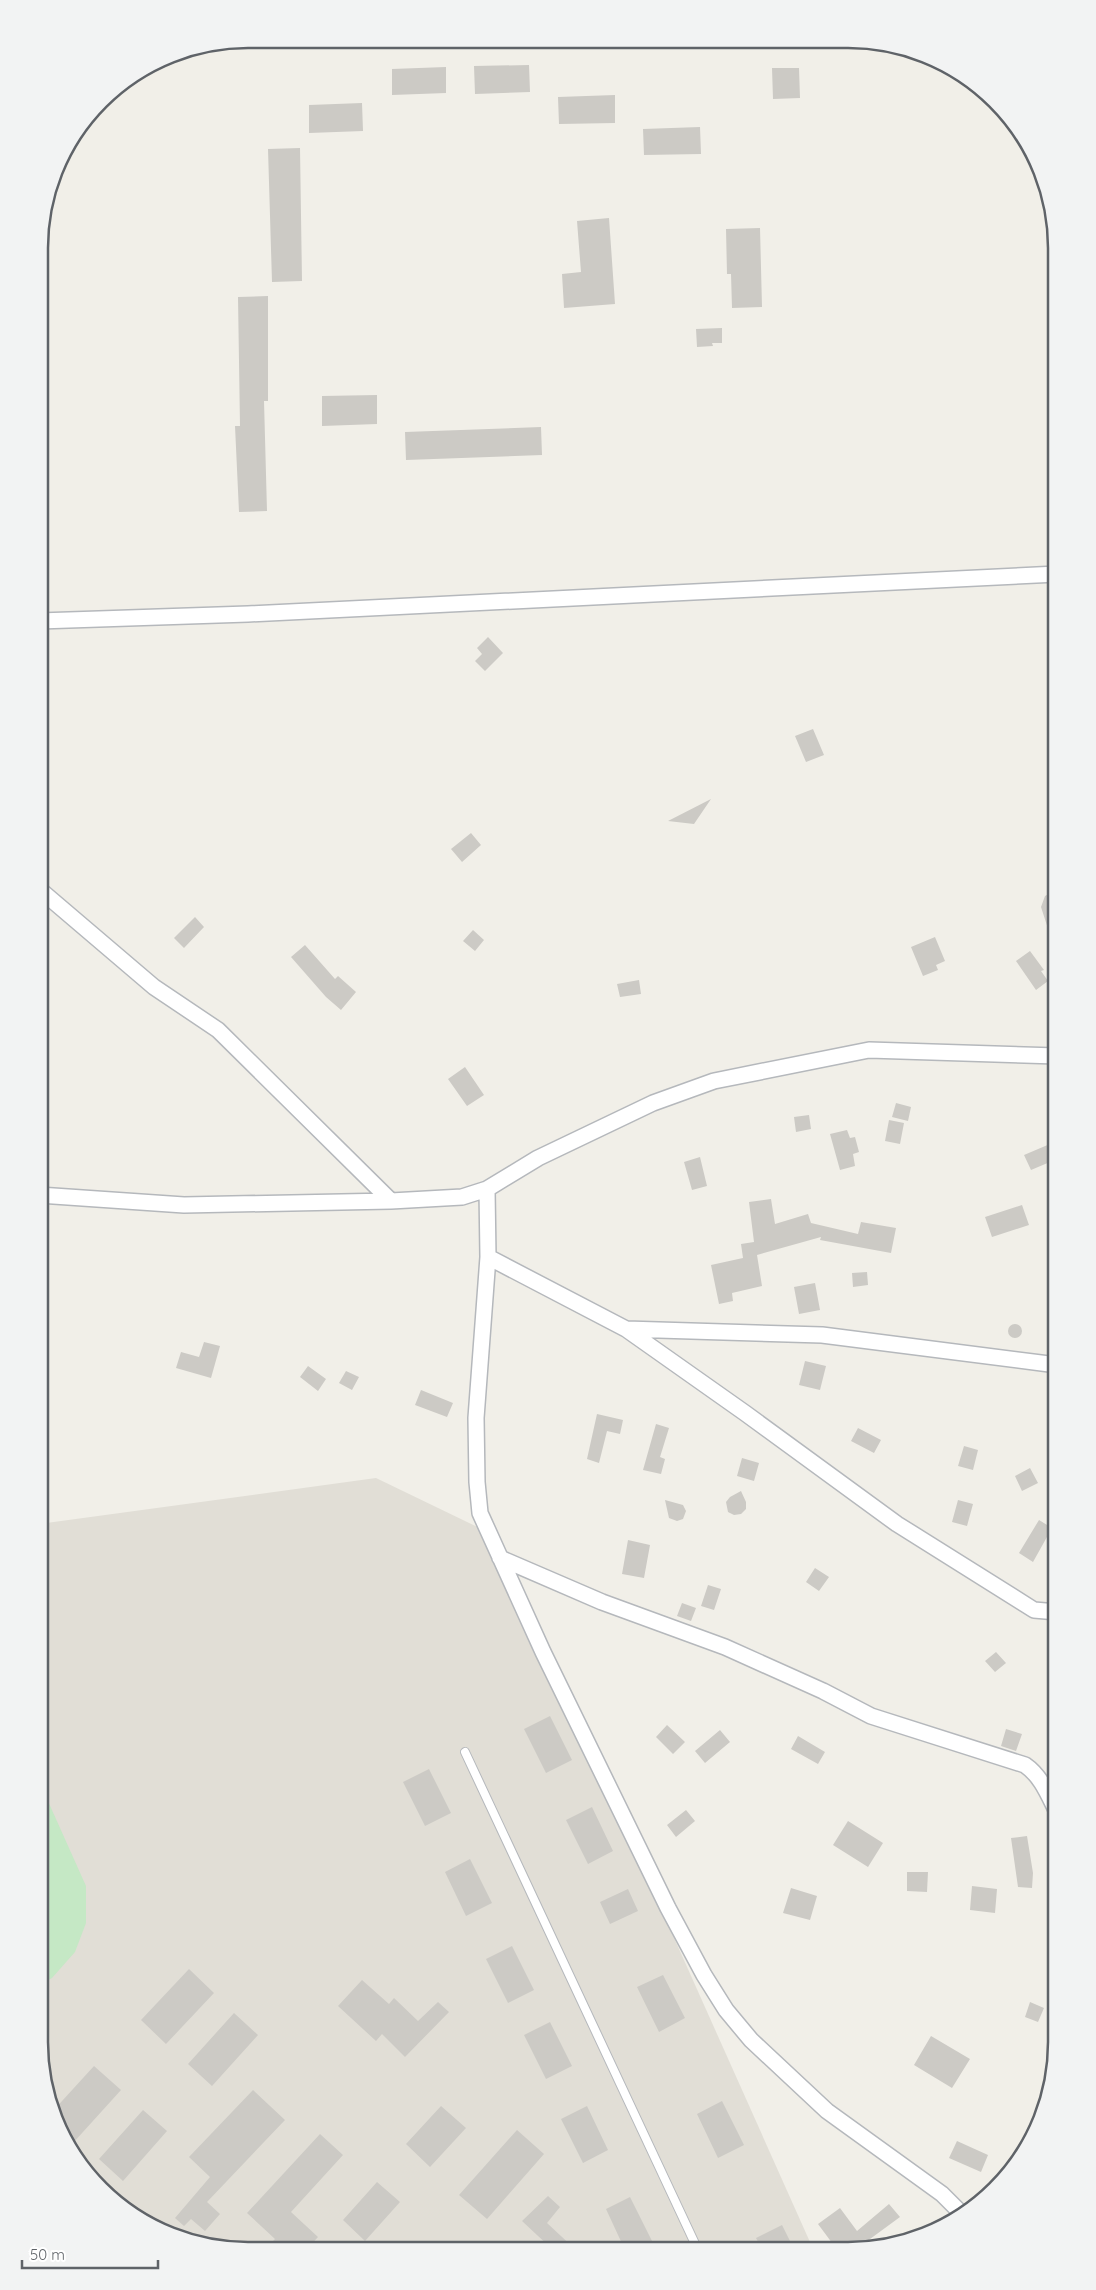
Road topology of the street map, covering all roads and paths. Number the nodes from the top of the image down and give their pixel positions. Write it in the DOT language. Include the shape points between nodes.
graph roads {
  1 [pos="1048,574"];
  2 [pos="48,621"];
  3 [pos="48,897"];
  4 [pos="1048,1056"];
  5 [pos="487,1189"];
  6 [pos="48,1196"];
  7 [pos="391,1201"];
  8 [pos="488,1257"];
  9 [pos="626,1329"];
  10 [pos="1048,1364"];
  11 [pos="500,1558"];
  12 [pos="1048,1611"];
  13 [pos="465,1752"];
  14 [pos="1048,1793"];
  15 [pos="958,2210"];
  16 [pos="694,2242"];
  1 -- 2 [label="street" via="248,614"];
  3 -- 7 [label="street" via="154,987 218,1030"];
  4 -- 5 [label="street" via="869,1050 714,1081 653,1103 538,1158"];
  5 -- 7 [label="street" via="462,1197"];
  5 -- 8 [label="street"];
  6 -- 7 [label="street" via="184,1205"];
  8 -- 9 [label="street"];
  8 -- 11 [label="street" via="476,1418 477,1482 480,1513"];
  9 -- 10 [label="street" via="822,1335"];
  9 -- 12 [label="street" via="897,1524 1034,1610"];
  11 -- 14 [label="street" via="602,1602 725,1647 822,1690 871,1716 1024,1765 1033,1771"];
  11 -- 15 [label="street" via="668,1908 726,2010 751,2040 827,2111 942,2194"];
  13 -- 16 [label="lane"];
}
